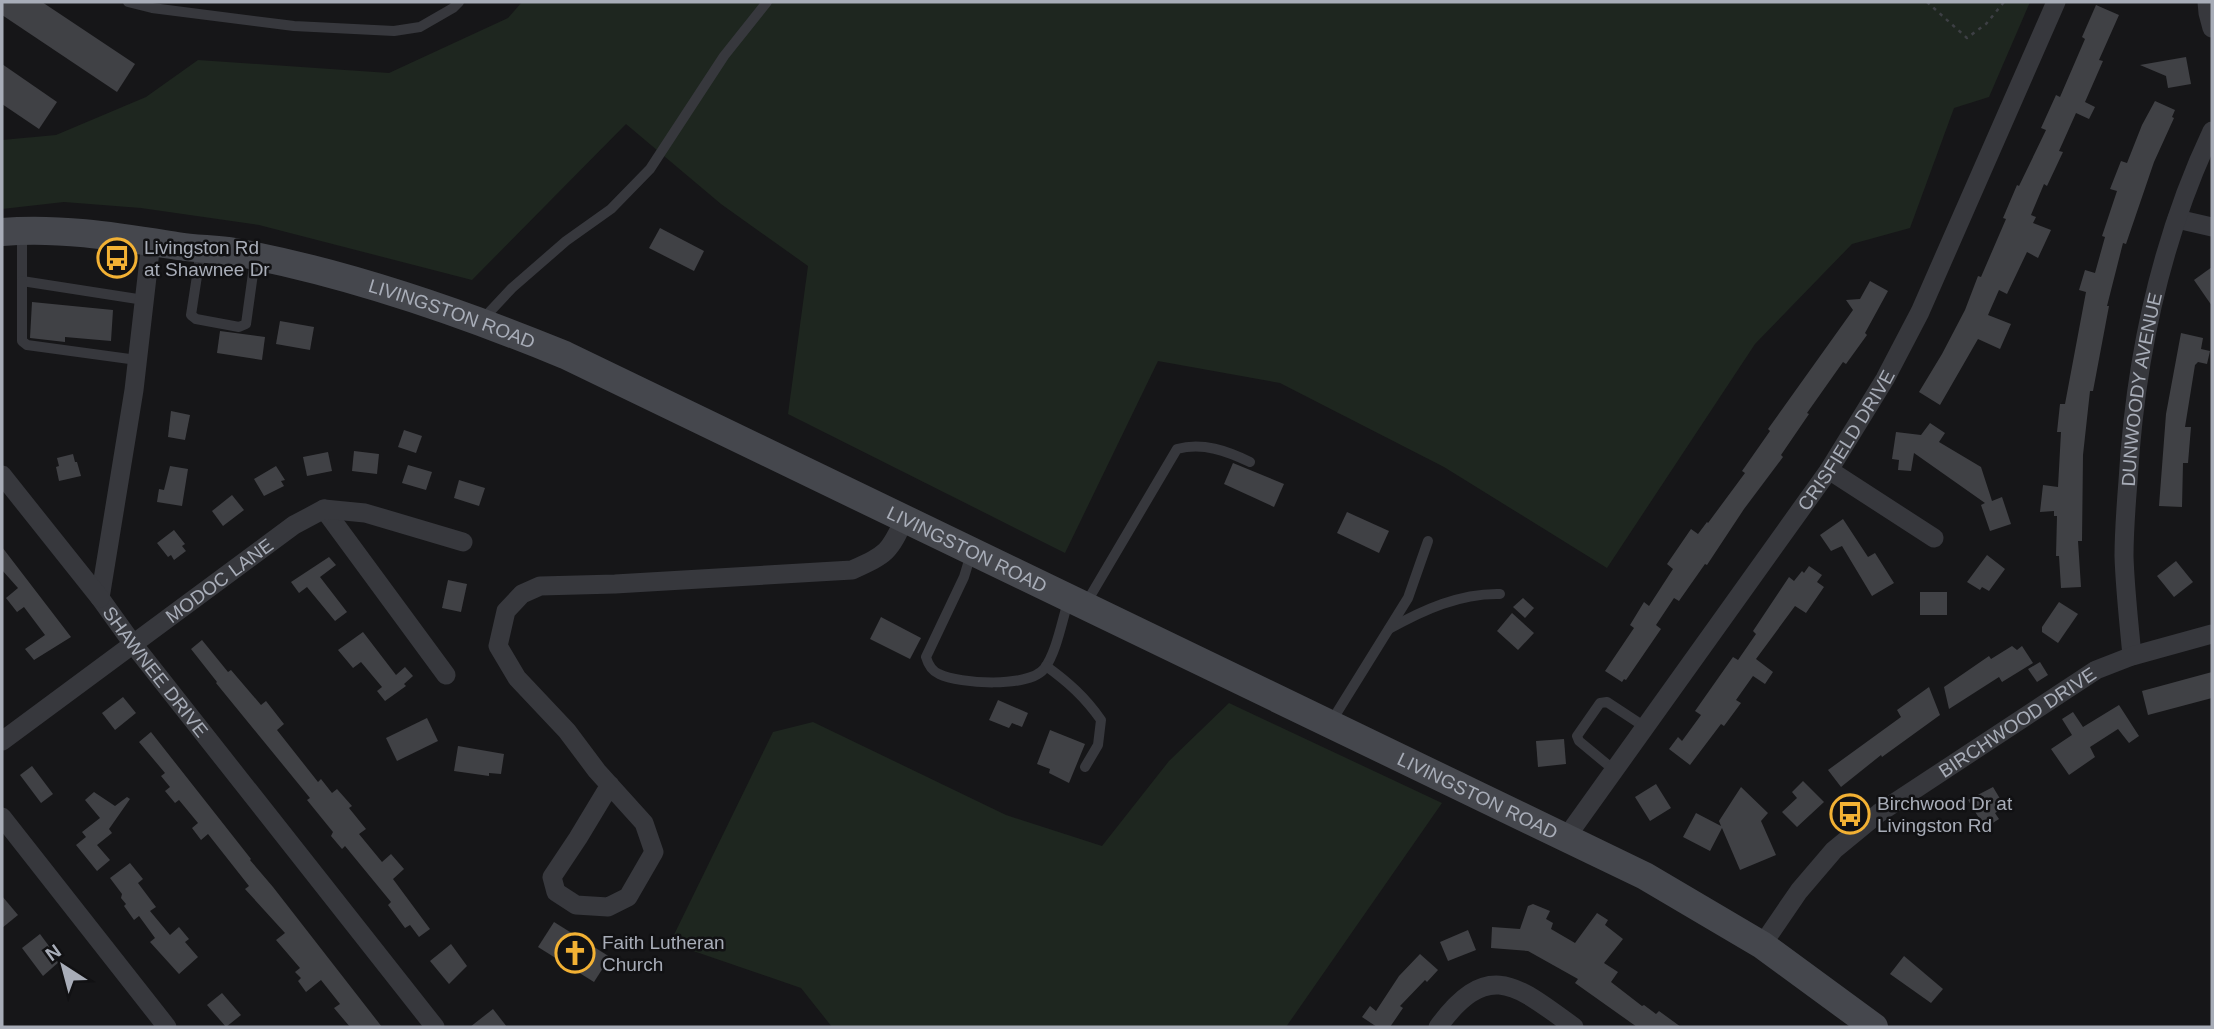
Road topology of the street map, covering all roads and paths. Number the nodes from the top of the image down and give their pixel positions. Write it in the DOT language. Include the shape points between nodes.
graph roads {
  1 [pos="128,2"];
  2 [pos="459,2"];
  3 [pos="767,2"];
  4 [pos="1927,2"];
  5 [pos="2004,2"];
  6 [pos="2056,2"];
  7 [pos="2207,2"];
  8 [pos="2212,28"];
  9 [pos="2212,131"];
  10 [pos="2177,219"];
  11 [pos="2212,227"];
  12 [pos="12,232"];
  13 [pos="151,242"];
  14 [pos="201,250"];
  15 [pos="255,258"];
  16 [pos="22,281"];
  17 [pos="144,300"];
  18 [pos="480,322"];
  19 [pos="137,360"];
  20 [pos="1251,462"];
  21 [pos="1829,470"];
  22 [pos="2,475"];
  23 [pos="324,509"];
  24 [pos="905,517"];
  25 [pos="1934,538"];
  26 [pos="1428,541"];
  27 [pos="463,542"];
  28 [pos="972,550"];
  29 [pos="1500,594"];
  30 [pos="100,598"];
  31 [pos="1077,602"];
  32 [pos="1388,629"];
  33 [pos="2212,635"];
  34 [pos="133,644"];
  35 [pos="2132,656"];
  36 [pos="1046,666"];
  37 [pos="446,675"];
  38 [pos="1330,723"];
  39 [pos="1645,727"];
  40 [pos="2,741"];
  41 [pos="1085,767"];
  42 [pos="1614,770"];
  43 [pos="610,785"];
  44 [pos="2,817"];
  45 [pos="1565,839"];
  46 [pos="1762,946"];
  47 [pos="167,1027"];
  48 [pos="435,1027"];
  49 [pos="1438,1027"];
  50 [pos="1574,1027"];
  51 [pos="1874,1027"];
  1 -- 2 [label="lane" via="294,26 394,31 420,27"];
  3 -- 18 [label="lane" via="724,56 650,169 611,209 512,288"];
  4 -- 5 [label="path" via="1968,38"];
  6 -- 21 [label="street, CRISFIELD DRIVE" via="1920,312"];
  7 -- 8 [label="street"];
  9 -- 10 [label="street, DUNWOODY AVENUE"];
  10 -- 11 [label="street"];
  10 -- 35 [label="street, DUNWOODY AVENUE" via="2151,309 2131,424 2124,553"];
  12 -- 13 [label="main road, LIVINGSTON ROAD" via="86,233"];
  12 -- 16 [label="lane"];
  13 -- 14 [label="main road, LIVINGSTON ROAD"];
  13 -- 17 [label="street, SHAWNEE DRIVE"];
  14 -- 15 [label="main road, LIVINGSTON ROAD"];
  14 -- 15 [label="lane" via="191,315 239,327 246,324"];
  15 -- 18 [label="main road, LIVINGSTON ROAD" via="375,286"];
  16 -- 17 [label="lane"];
  16 -- 19 [label="lane" via="22,341 27,345"];
  17 -- 19 [label="street, SHAWNEE DRIVE"];
  18 -- 24 [label="main road, LIVINGSTON ROAD" via="575,359"];
  19 -- 30 [label="street, SHAWNEE DRIVE"];
  20 -- 31 [label="lane" via="1215,448 1177,449"];
  21 -- 25 [label="street"];
  21 -- 39 [label="street, CRISFIELD DRIVE"];
  22 -- 30 [label="street"];
  23 -- 27 [label="street" via="365,513"];
  23 -- 34 [label="street, MODOC LANE" via="294,525"];
  23 -- 37 [label="street"];
  24 -- 28 [label="main road, LIVINGSTON ROAD"];
  24 -- 43 [label="street" via="889,550 852,570 540,586 522,594 506,611 498,646 517,678"];
  26 -- 32 [label="lane" via="1408,598"];
  28 -- 31 [label="main road, LIVINGSTON ROAD"];
  28 -- 36 [label="lane" via="926,657 928,664 936,673 969,682 1029,680"];
  29 -- 32 [label="lane" via="1453,600"];
  30 -- 34 [label="street, SHAWNEE DRIVE"];
  31 -- 36 [label="lane"];
  31 -- 38 [label="main road, LIVINGSTON ROAD"];
  32 -- 38 [label="lane"];
  33 -- 35 [label="street, BIRCHWOOD DRIVE"];
  34 -- 40 [label="street, MODOC LANE"];
  34 -- 48 [label="street, SHAWNEE DRIVE"];
  35 -- 46 [label="street, BIRCHWOOD DRIVE" via="2096,670 1879,813 1833,850"];
  36 -- 41 [label="lane" via="1079,692 1101,720 1098,745"];
  38 -- 45 [label="main road, LIVINGSTON ROAD"];
  39 -- 42 [label="street, CRISFIELD DRIVE"];
  39 -- 42 [label="lane" via="1607,702 1600,703 1578,741"];
  42 -- 45 [label="street, CRISFIELD DRIVE"];
  43 -- 43 [label="street" via="644,823 654,852 628,897 608,906 576,905 556,892 552,877"];
  44 -- 47 [label="street"];
  45 -- 46 [label="main road, LIVINGSTON ROAD" via="1645,876"];
  46 -- 51 [label="main road, LIVINGSTON ROAD"];
  49 -- 50 [label="street" via="1462,999 1498,985 1516,988"];
}
